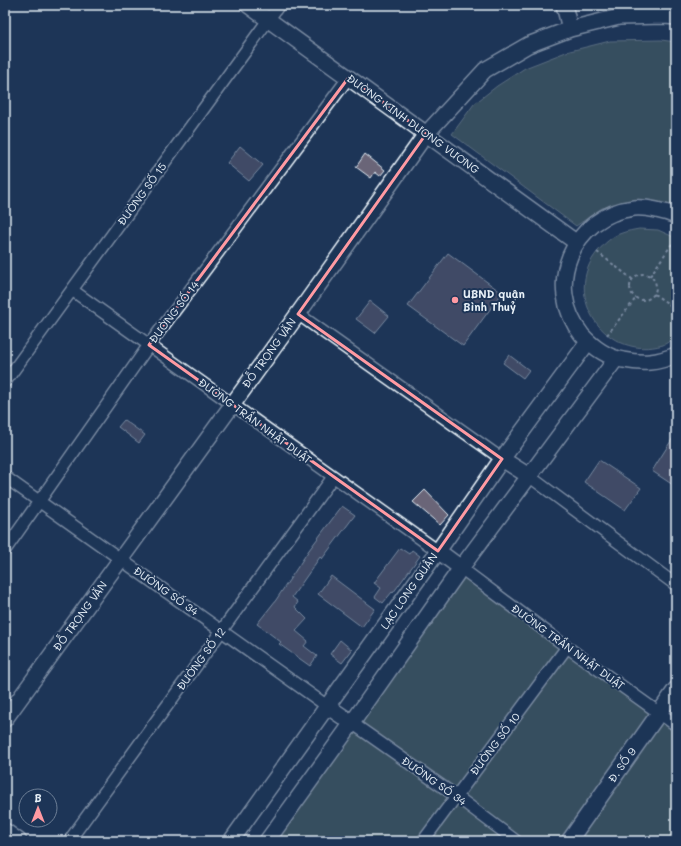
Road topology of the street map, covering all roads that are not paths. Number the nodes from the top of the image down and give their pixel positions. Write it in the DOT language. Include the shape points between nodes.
graph roads {
  1 [pos="248,5"];
  2 [pos="279,5"];
  3 [pos="564,5"];
  4 [pos="676,17"];
  5 [pos="269,19"];
  6 [pos="570,29"];
  7 [pos="349,77"];
  8 [pos="426,134"];
  9 [pos="676,216"];
  10 [pos="577,243"];
  11 [pos="72,290"];
  12 [pos="298,314"];
  13 [pos="588,342"];
  14 [pos="150,345"];
  15 [pos="676,355"];
  16 [pos="616,359"];
  17 [pos="5,382"];
  18 [pos="232,404"];
  19 [pos="502,459"];
  20 [pos="529,476"];
  21 [pos="5,477"];
  22 [pos="333,477"];
  23 [pos="40,502"];
  24 [pos="5,550"];
  25 [pos="438,551"];
  26 [pos="121,559"];
  27 [pos="461,568"];
  28 [pos="676,586"];
  29 [pos="222,631"];
  30 [pos="567,647"];
  31 [pos="676,689"];
  32 [pos="327,706"];
  33 [pos="659,712"];
  34 [pos="5,719"];
  35 [pos="352,723"];
  36 [pos="676,725"];
  37 [pos="456,796"];
  38 [pos="5,831"];
  39 [pos="19,841"];
  40 [pos="69,841"];
  41 [pos="231,841"];
  42 [pos="267,841"];
  43 [pos="423,841"];
  44 [pos="516,841"];
  45 [pos="569,841"];
  1 -- 5 [label="street, ĐƯỜNG KINH DƯƠNG VƯƠNG"];
  2 -- 5 [label="street, ĐƯỜNG SỐ 15"];
  3 -- 6 [label="street"];
  4 -- 6 [label="street, ĐỖ TRỌNG VĂN" via="620,17"];
  5 -- 7 [label="street, ĐƯỜNG KINH DƯƠNG VƯƠNG"];
  5 -- 11 [label="street, ĐƯỜNG SỐ 15"];
  6 -- 8 [label="street, ĐỖ TRỌNG VĂN" via="528,45 485,70"];
  7 -- 8 [label="street, ĐƯỜNG KINH DƯƠNG VƯƠNG"];
  7 -- 14 [label="street, ĐƯỜNG SỐ 14"];
  8 -- 10 [label="street, ĐƯỜNG KINH DƯƠNG VƯƠNG"];
  8 -- 12 [label="street, ĐỖ TRỌNG VĂN"];
  9 -- 10 [label="street" via="658,209 635,208 612,214 592,226"];
  10 -- 13 [label="street" via="567,262 565,298 575,325"];
  11 -- 14 [label="street, ĐƯỜNG TRẦN NHẬT DUẬT"];
  11 -- 17 [label="street, ĐƯỜNG SỐ 15"];
  12 -- 18 [label="street, ĐỖ TRỌNG VĂN"];
  12 -- 19 [label="street"];
  13 -- 16 [label="street"];
  13 -- 19 [label="street, LẠC LONG QUÂN"];
  14 -- 18 [label="street, ĐƯỜNG TRẦN NHẬT DUẬT"];
  14 -- 23 [label="street, ĐƯỜNG SỐ 14"];
  15 -- 16 [label="street" via="664,360 640,363"];
  16 -- 20 [label="street"];
  18 -- 22 [label="street, ĐƯỜNG TRẦN NHẬT DUẬT"];
  18 -- 26 [label="street, ĐỖ TRỌNG VĂN"];
  19 -- 20 [label="street"];
  19 -- 25 [label="street, LẠC LONG QUÂN"];
  20 -- 27 [label="street"];
  20 -- 28 [label="street"];
  21 -- 23 [label="street, ĐƯỜNG SỐ 34"];
  22 -- 25 [label="street, ĐƯỜNG TRẦN NHẬT DUẬT"];
  22 -- 29 [label="street, ĐƯỜNG SỐ 12"];
  23 -- 24 [label="street, ĐƯỜNG SỐ 14"];
  23 -- 26 [label="street, ĐƯỜNG SỐ 34"];
  25 -- 27 [label="street"];
  25 -- 32 [label="street, LẠC LONG QUÂN"];
  26 -- 29 [label="street, ĐƯỜNG SỐ 34"];
  26 -- 34 [label="street, ĐỖ TRỌNG VĂN"];
  27 -- 30 [label="street, ĐƯỜNG TRẦN NHẬT DUẬT"];
  27 -- 35 [label="street"];
  29 -- 32 [label="street, ĐƯỜNG SỐ 34"];
  29 -- 40 [label="street, ĐƯỜNG SỐ 12"];
  30 -- 33 [label="street, ĐƯỜNG TRẦN NHẬT DUẬT"];
  30 -- 37 [label="street, ĐƯỜNG SỐ 10"];
  31 -- 33 [label="street, Đ. SỐ 9"];
  32 -- 35 [label="street"];
  32 -- 41 [label="street, LẠC LONG QUÂN"];
  33 -- 36 [label="street, ĐƯỜNG TRẦN NHẬT DUẬT"];
  33 -- 45 [label="street, Đ. SỐ 9"];
  35 -- 37 [label="street, ĐƯỜNG SỐ 34"];
  35 -- 42 [label="street"];
  37 -- 43 [label="street, ĐƯỜNG SỐ 10"];
  37 -- 44 [label="street, ĐƯỜNG SỐ 34"];
  38 -- 39 [label="street"];
}
